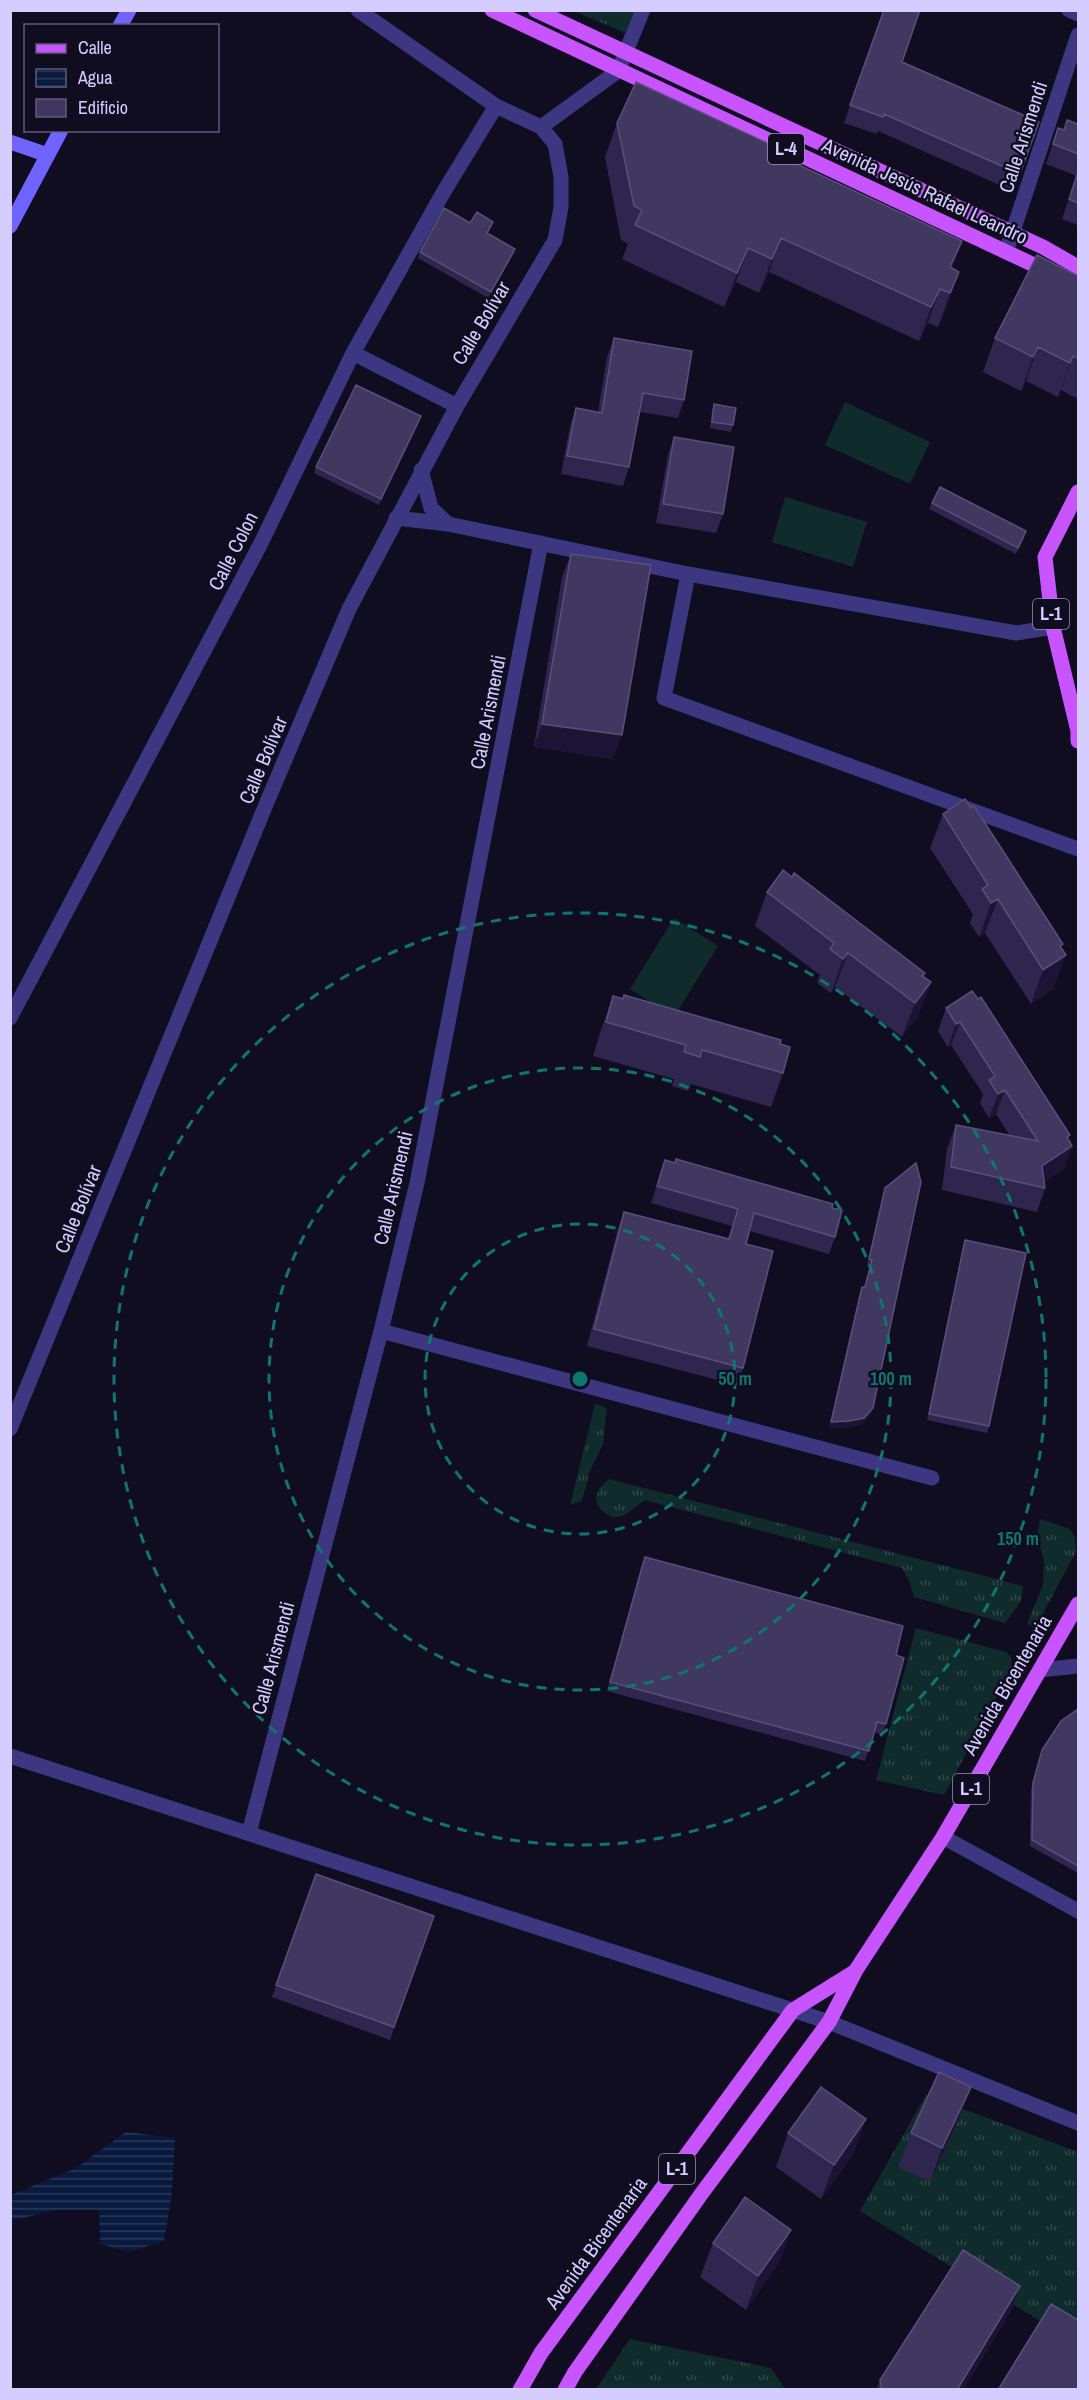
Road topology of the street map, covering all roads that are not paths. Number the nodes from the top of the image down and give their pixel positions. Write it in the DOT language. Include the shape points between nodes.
graph roads {
  1 [pos="129,10"];
  2 [pos="358,10"];
  3 [pos="492,10"];
  4 [pos="535,10"];
  5 [pos="643,10"];
  6 [pos="1069,10"];
  7 [pos="1078,14"];
  8 [pos="565,17"];
  9 [pos="121,24"];
  10 [pos="1078,35"];
  11 [pos="627,53"];
  12 [pos="618,71"];
  13 [pos="496,106"];
  14 [pos="541,127"];
  15 [pos="60,132"];
  16 [pos="10,142"];
  17 [pos="48,155"];
  18 [pos="10,226"];
  19 [pos="1013,233"];
  20 [pos="1006,252"];
  21 [pos="1078,267"];
  22 [pos="1078,290"];
  23 [pos="353,353"];
  24 [pos="457,406"];
  25 [pos="421,470"];
  26 [pos="1078,492"];
  27 [pos="396,518"];
  28 [pos="448,524"];
  29 [pos="541,543"];
  30 [pos="688,574"];
  31 [pos="1053,627"];
  32 [pos="1078,730"];
  33 [pos="1078,741"];
  34 [pos="1078,849"];
  35 [pos="10,1018"];
  36 [pos="381,1331"];
  37 [pos="10,1429"];
  38 [pos="932,1478"];
  39 [pos="1078,1604"];
  40 [pos="1078,1666"];
  41 [pos="1040,1670"];
  42 [pos="10,1756"];
  43 [pos="249,1833"];
  44 [pos="943,1838"];
  45 [pos="1078,1911"];
  46 [pos="856,1970"];
  47 [pos="794,2010"];
  48 [pos="829,2022"];
  49 [pos="1078,2123"];
  50 [pos="520,2390"];
  51 [pos="565,2390"];
  1 -- 9 [label="street"];
  2 -- 13 [label="street"];
  3 -- 12 [label="main road, Avenida Jesús Rafael Leandro / L-4"];
  4 -- 8 [label="main road, Avenida Jesús Rafael Leandro / L-4"];
  5 -- 11 [label="street"];
  6 -- 7 [label="street"];
  8 -- 11 [label="main road, Avenida Jesús Rafael Leandro / L-4"];
  10 -- 19 [label="street, Calle Arismendi"];
  11 -- 12 [label="street"];
  11 -- 19 [label="main road, Avenida Jesús Rafael Leandro / L-4"];
  12 -- 14 [label="street"];
  12 -- 20 [label="main road, Avenida Jesús Rafael Leandro / L-4"];
  13 -- 14 [label="street"];
  13 -- 23 [label="street, Calle Colon"];
  14 -- 24 [label="street, Calle Bolívar" via="555,144 561,177 555,240"];
  15 -- 17 [label="street"];
  16 -- 17 [label="street"];
  17 -- 18 [label="street"];
  19 -- 20 [label="street, Calle Arismendi"];
  19 -- 21 [label="main road, Avenida Jesús Rafael Leandro / L-4"];
  20 -- 22 [label="main road, Avenida Jesús Rafael Leandro / L-4"];
  23 -- 24 [label="street"];
  23 -- 35 [label="street, Calle Colon" via="261,543"];
  24 -- 25 [label="street, Calle Bolívar"];
  25 -- 27 [label="street, Calle Bolívar"];
  25 -- 28 [label="street" via="431,508"];
  26 -- 31 [label="main road, L-1" via="1045,557"];
  27 -- 28 [label="street"];
  27 -- 37 [label="street, Calle Bolívar" via="349,609"];
  28 -- 29 [label="street"];
  29 -- 30 [label="street"];
  29 -- 36 [label="street, Calle Arismendi" via="420,1172"];
  30 -- 31 [label="street" via="1016,633"];
  30 -- 34 [label="street" via="664,698"];
  31 -- 32 [label="main road, L-1"];
  32 -- 33 [label="main road, L-1"];
  36 -- 38 [label="street"];
  36 -- 43 [label="street, Calle Arismendi"];
  39 -- 41 [label="main road, Avenida Bicentenaria / L-1"];
  40 -- 41 [label="street"];
  41 -- 44 [label="main road, Avenida Bicentenaria / L-1"];
  42 -- 43 [label="street"];
  43 -- 47 [label="street"];
  44 -- 45 [label="street"];
  44 -- 46 [label="main road, Avenida Bicentenaria / L-1"];
  46 -- 47 [label="main road, Avenida Bicentenaria / L-1"];
  46 -- 48 [label="main road, Avenida Bicentenaria / L-1"];
  47 -- 48 [label="street"];
  47 -- 50 [label="main road, Avenida Bicentenaria / L-1" via="541,2353"];
  48 -- 49 [label="street"];
  48 -- 51 [label="main road, Avenida Bicentenaria / L-1" via="702,2193"];
}
